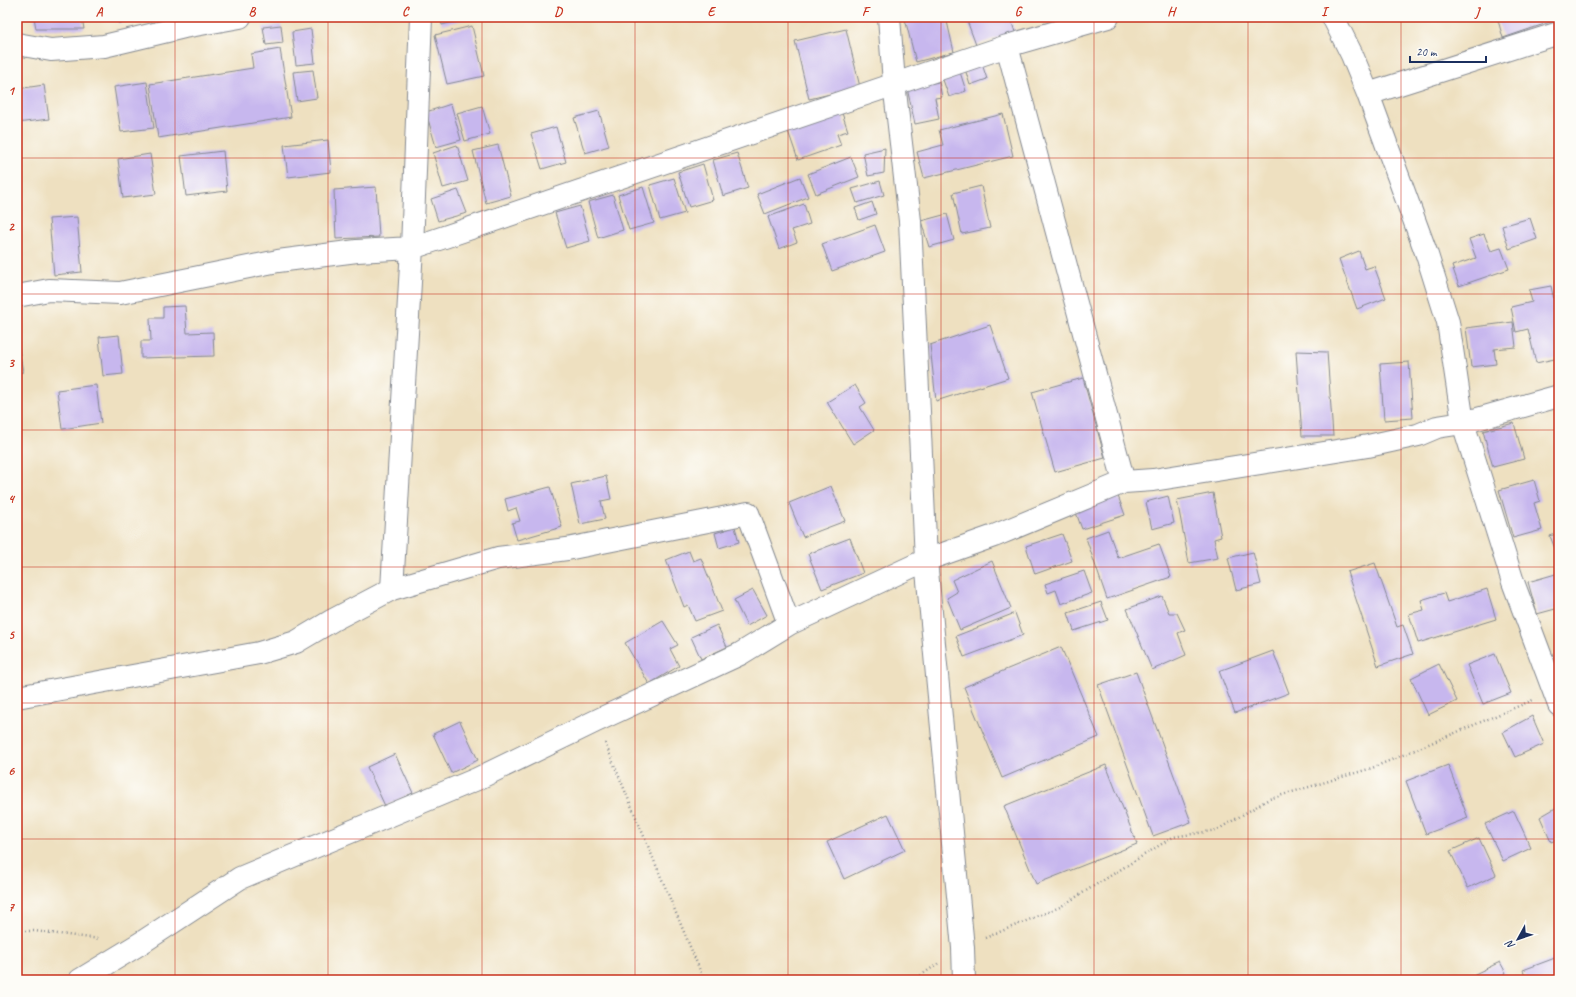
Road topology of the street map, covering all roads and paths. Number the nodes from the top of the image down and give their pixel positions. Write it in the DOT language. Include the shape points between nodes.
graph roads {
  1 [pos="240,17"];
  2 [pos="421,17"];
  3 [pos="889,17"];
  4 [pos="1108,17"];
  5 [pos="1334,17"];
  6 [pos="1559,33"];
  7 [pos="17,44"];
  8 [pos="1007,46"];
  9 [pos="894,83"];
  10 [pos="1368,94"];
  11 [pos="412,248"];
  12 [pos="17,296"];
  13 [pos="1559,396"];
  14 [pos="1463,423"];
  15 [pos="1124,482"];
  16 [pos="926,560"];
  17 [pos="392,589"];
  18 [pos="789,624"];
  19 [pos="17,697"];
  20 [pos="1556,698"];
  21 [pos="596,721"];
  22 [pos="17,931"];
  23 [pos="103,939"];
  24 [pos="963,948"];
  25 [pos="80,980"];
  26 [pos="704,980"];
  27 [pos="964,980"];
  1 -- 7 [label="street" via="104,46 51,50"];
  2 -- 11 [label="street"];
  3 -- 9 [label="street"];
  4 -- 8 [label="street"];
  5 -- 10 [label="street"];
  6 -- 10 [label="street"];
  8 -- 9 [label="street"];
  8 -- 15 [label="street"];
  9 -- 11 [label="street"];
  9 -- 16 [label="street" via="910,221"];
  10 -- 14 [label="street" via="1427,255 1448,322"];
  11 -- 12 [label="street" via="357,251 278,261 120,293 49,290"];
  11 -- 17 [label="street"];
  13 -- 14 [label="street"];
  14 -- 15 [label="street" via="1437,427 1418,435 1368,446 1154,480"];
  14 -- 20 [label="street" via="1513,582"];
  15 -- 16 [label="street" via="994,536"];
  16 -- 18 [label="street"];
  16 -- 24 [label="street"];
  17 -- 18 [label="street" via="498,558 567,549 748,513"];
  17 -- 19 [label="street" via="296,642 259,653"];
  18 -- 21 [label="street" via="740,654"];
  20 -- 24 [label="path" via="1372,768 1269,799 1217,830 1174,837 1060,907"];
  21 -- 25 [label="street" via="477,779 240,878 141,944"];
  21 -- 26 [label="path"];
  22 -- 23 [label="path"];
  24 -- 27 [label="street"];
}
